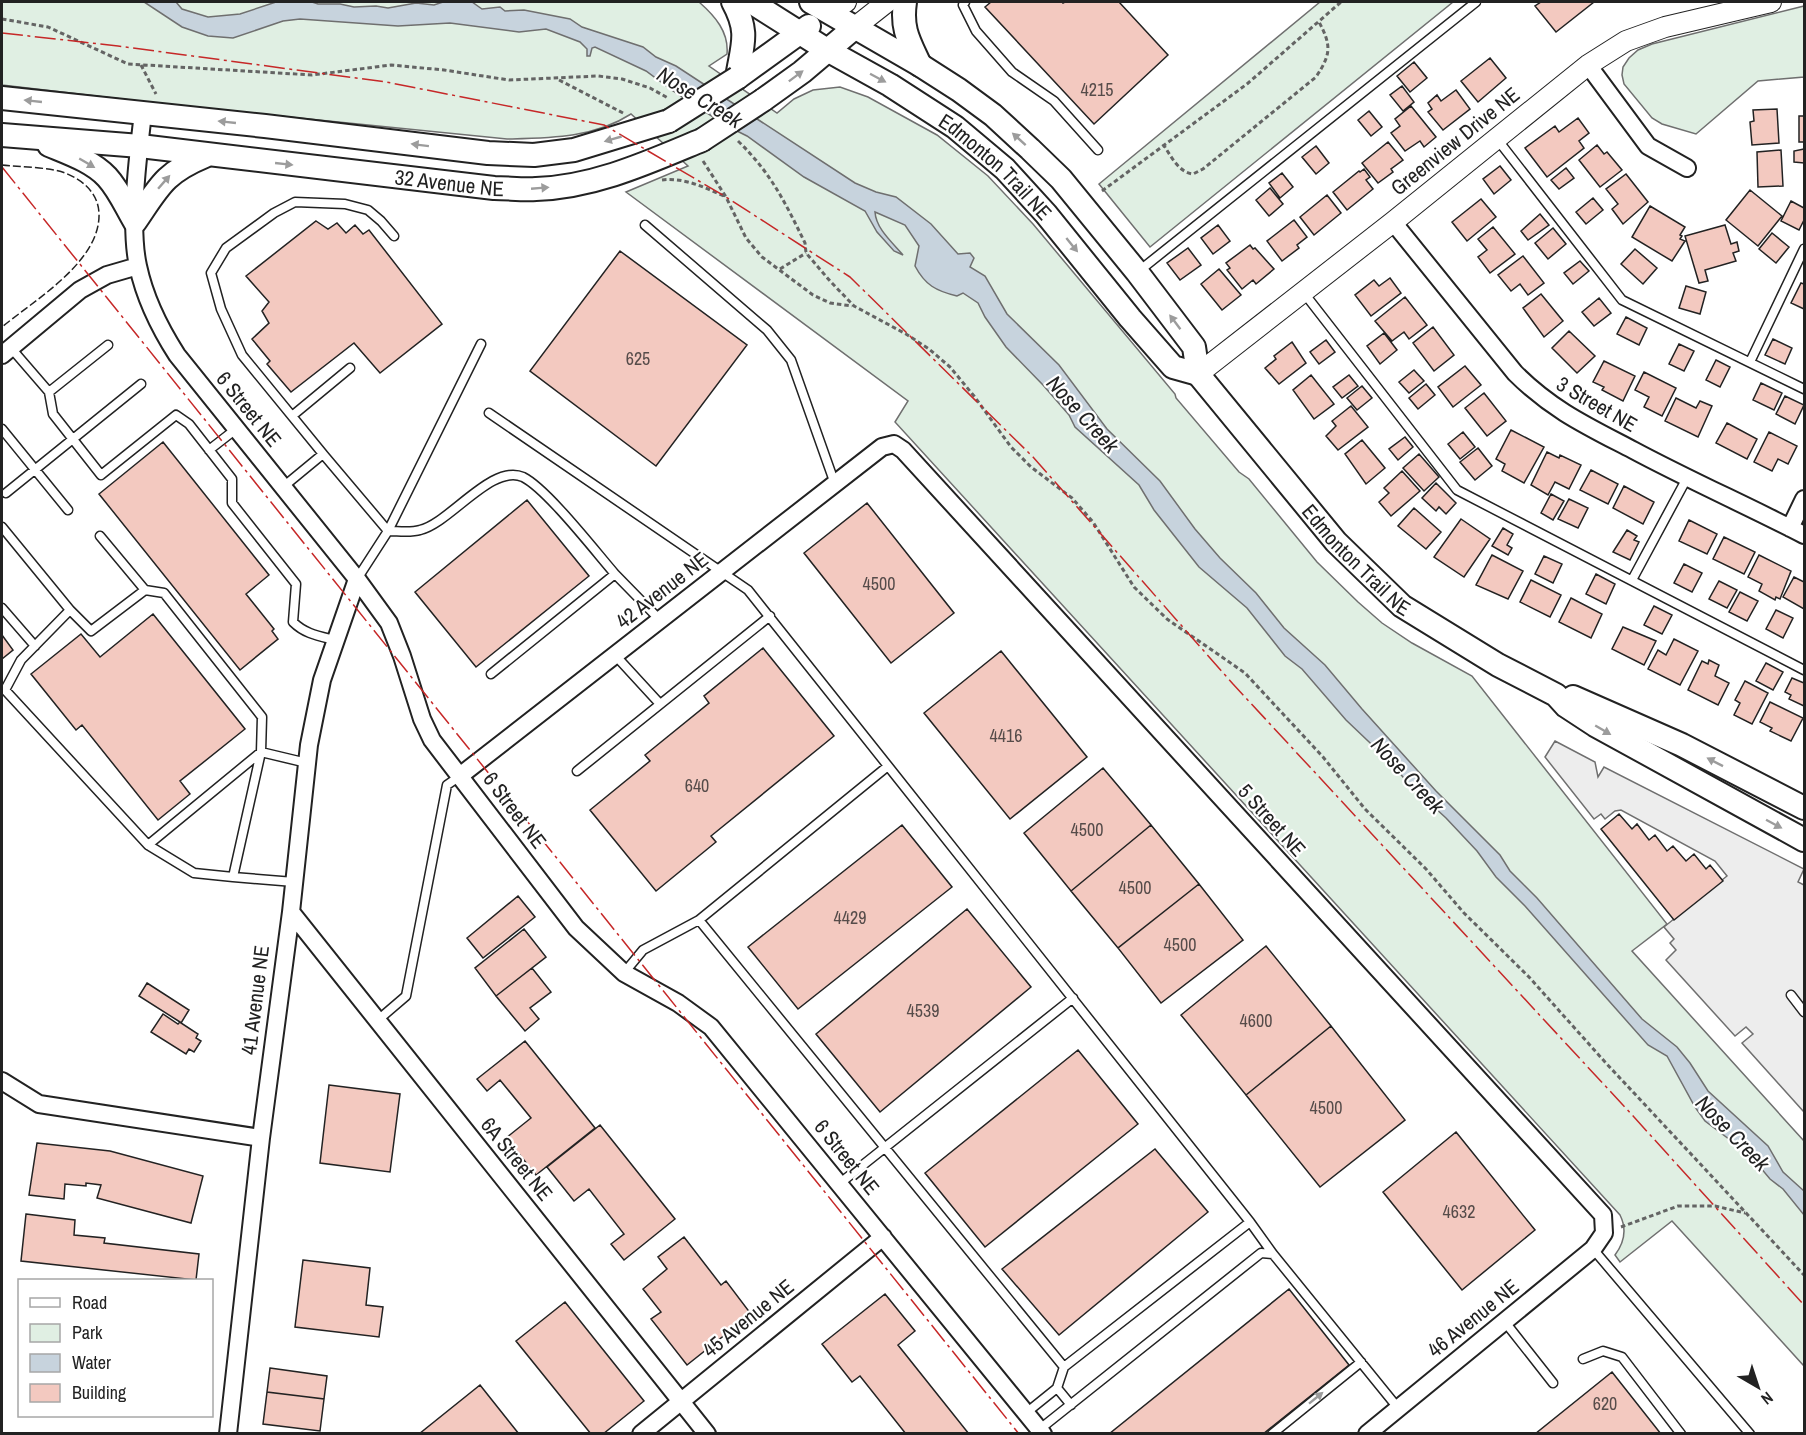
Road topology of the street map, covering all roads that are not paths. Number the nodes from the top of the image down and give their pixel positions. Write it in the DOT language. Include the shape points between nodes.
graph roads {
  1 [pos="733,2"];
  2 [pos="751,2"];
  3 [pos="888,2"];
  4 [pos="905,2"];
  5 [pos="965,2"];
  6 [pos="1476,2"];
  7 [pos="1771,2"];
  8 [pos="829,5"];
  9 [pos="854,28"];
  10 [pos="800,33"];
  11 [pos="826,50"];
  12 [pos="920,65"];
  13 [pos="1588,65"];
  14 [pos="737,78"];
  15 [pos="2,98"];
  16 [pos="151,107"];
  17 [pos="2,135"];
  18 [pos="34,138"];
  19 [pos="1497,139"];
  20 [pos="140,146"];
  21 [pos="1098,150"];
  22 [pos="205,156"];
  23 [pos="1687,168"];
  24 [pos="135,222"];
  25 [pos="1393,222"];
  26 [pos="645,225"];
  27 [pos="394,236"];
  28 [pos="1804,249"];
  29 [pos="138,266"];
  30 [pos="1137,272"];
  31 [pos="1304,292"];
  32 [pos="482,344"];
  33 [pos="108,345"];
  34 [pos="6,351"];
  35 [pos="1750,362"];
  36 [pos="350,368"];
  37 [pos="1198,374"];
  38 [pos="141,384"];
  39 [pos="1804,389"];
  40 [pos="49,392"];
  41 [pos="489,413"];
  42 [pos="292,416"];
  43 [pos="2,429"];
  44 [pos="236,429"];
  45 [pos="72,439"];
  46 [pos="894,444"];
  47 [pos="209,450"];
  48 [pos="322,454"];
  49 [pos="34,469"];
  50 [pos="1687,478"];
  51 [pos="835,484"];
  52 [pos="283,487"];
  53 [pos="6,493"];
  54 [pos="1804,499"];
  55 [pos="68,510"];
  56 [pos="2,527"];
  57 [pos="388,531"];
  58 [pos="1797,532"];
  59 [pos="100,536"];
  60 [pos="722,572"];
  61 [pos="615,574"];
  62 [pos="357,579"];
  63 [pos="1632,580"];
  64 [pos="145,590"];
  65 [pos="2,608"];
  66 [pos="70,610"];
  67 [pos="770,616"];
  68 [pos="660,620"];
  69 [pos="335,640"];
  70 [pos="35,646"];
  71 [pos="615,655"];
  72 [pos="1804,670"];
  73 [pos="491,674"];
  74 [pos="1557,695"];
  75 [pos="660,704"];
  76 [pos="261,752"];
  77 [pos="307,763"];
  78 [pos="888,766"];
  79 [pos="577,771"];
  80 [pos="461,775"];
  81 [pos="1804,808"];
  82 [pos="1804,840"];
  83 [pos="148,845"];
  84 [pos="233,877"];
  85 [pos="294,882"];
  86 [pos="291,912"];
  87 [pos="699,920"];
  88 [pos="624,974"];
  89 [pos="1791,995"];
  90 [pos="1072,998"];
  91 [pos="1804,1012"];
  92 [pos="378,1020"];
  93 [pos="2,1081"];
  94 [pos="261,1138"];
  95 [pos="885,1148"];
  96 [pos="839,1184"];
  97 [pos="1250,1222"];
  98 [pos="1604,1233"];
  99 [pos="883,1237"];
  100 [pos="1593,1249"];
  101 [pos="1273,1254"];
  102 [pos="1505,1322"];
  103 [pos="1583,1359"];
  104 [pos="1361,1362"];
  105 [pos="1064,1367"];
  106 [pos="1553,1383"];
  107 [pos="1057,1389"];
  108 [pos="681,1401"];
  109 [pos="1071,1405"];
  110 [pos="1398,1408"];
  111 [pos="1026,1413"];
  112 [pos="1042,1431"];
  113 [pos="228,1434"];
  114 [pos="641,1434"];
  115 [pos="707,1434"];
  116 [pos="1272,1434"];
  117 [pos="1366,1434"];
  118 [pos="1681,1434"];
  119 [pos="1750,1434"];
  1 -- 14 [label="main road" via="745,37"];
  2 -- 10 [label="main road, Edmonton Trail NE"];
  3 -- 9 [label="street"];
  4 -- 12 [label="main road" via="903,22"];
  5 -- 21 [label="lane" via="976,31 1012,72 1054,101"];
  6 -- 30 [label="lane"];
  7 -- 13 [label="street, Greenview Drive NE" via="1665,27 1626,41"];
  8 -- 9 [label="main road, Edmonton Trail NE"];
  8 -- 10 [label="main road, 32 Avenue NE"];
  9 -- 11 [label="main road, 32 Avenue NE"];
  9 -- 12 [label="main road, Edmonton Trail NE"];
  10 -- 11 [label="main road, Edmonton Trail NE"];
  10 -- 14 [label="main road, 32 Avenue NE"];
  22 -- 11 [label="main road, 32 Avenue NE, one-way, bridge" via="494,188 538,189 582,183 701,149"];
  11 -- 37 [label="main road, Edmonton Trail NE, one-way" via="955,127 1005,169 1173,367"];
  30 -- 12 [label="main road, Edmonton Trail NE, one-way" via="1061,179 1030,149 993,116"];
  13 -- 19 [label="street, Greenview Drive NE"];
  13 -- 23 [label="street" via="1648,146"];
  14 -- 16 [label="main road, 32 Avenue NE, one-way, bridge" via="669,121 574,150 534,155 488,153"];
  16 -- 15 [label="main road, 32 Avenue NE, one-way"];
  16 -- 20 [label="street, 6 Street NE"];
  17 -- 18 [label="main road, 32 Avenue NE"];
  18 -- 20 [label="main road, 32 Avenue NE"];
  18 -- 24 [label="main road, one-way" via="86,161 105,175"];
  19 -- 25 [label="street, Greenview Drive NE"];
  19 -- 35 [label="lane" via="1622,300"];
  20 -- 22 [label="main road, 32 Avenue NE"];
  20 -- 24 [label="street, 6 Street NE"];
  24 -- 22 [label="main road, one-way" via="163,181"];
  24 -- 29 [label="street, 6 Street NE"];
  25 -- 31 [label="street, Greenview Drive NE"];
  25 -- 50 [label="street, 3 Street NE" via="1535,393 1565,415"];
  26 -- 51 [label="lane" via="779,343 791,360"];
  27 -- 42 [label="lane" via="368,210 345,204 295,202 226,248 216,263 211,273 221,309 242,355"];
  28 -- 35 [label="lane"];
  29 -- 34 [label="street" via="107,275 81,290"];
  29 -- 44 [label="street, 6 Street NE" via="162,331"];
  37 -- 30 [label="main road, Edmonton Trail NE, one-way" via="1194,347"];
  31 -- 37 [label="street, Greenview Drive NE"];
  31 -- 63 [label="lane" via="1457,490"];
  32 -- 57 [label="lane"];
  33 -- 40 [label="lane"];
  34 -- 40 [label="lane"];
  35 -- 39 [label="lane"];
  36 -- 42 [label="lane"];
  37 -- 74 [label="main road, Edmonton Trail NE" via="1336,542 1402,606 1498,665"];
  38 -- 45 [label="lane"];
  40 -- 45 [label="lane" via="53,414"];
  41 -- 60 [label="lane"];
  42 -- 48 [label="lane"];
  43 -- 49 [label="lane"];
  44 -- 47 [label="lane"];
  44 -- 52 [label="street, 6 Street NE"];
  45 -- 47 [label="lane" via="101,475 176,415 189,424"];
  45 -- 49 [label="lane"];
  46 -- 51 [label="street, 42 Avenue NE" via="882,447"];
  46 -- 98 [label="street, 5 Street NE" via="1603,1215"];
  47 -- 69 [label="lane" via="232,479 232,503 296,584 293,622 308,633"];
  48 -- 52 [label="lane"];
  48 -- 57 [label="lane"];
  49 -- 53 [label="lane"];
  49 -- 55 [label="lane"];
  50 -- 58 [label="street, 3 Street NE"];
  50 -- 63 [label="lane"];
  51 -- 60 [label="street, 42 Avenue NE"];
  52 -- 62 [label="street, 6 Street NE"];
  54 -- 58 [label="street"];
  56 -- 66 [label="lane"];
  57 -- 61 [label="lane" via="419,531 442,519 488,483 520,476 552,502"];
  57 -- 62 [label="lane"];
  59 -- 64 [label="lane"];
  60 -- 67 [label="lane" via="748,590"];
  60 -- 68 [label="street, 42 Avenue NE"];
  61 -- 68 [label="lane"];
  61 -- 73 [label="lane"];
  62 -- 69 [label="street, 41 Avenue NE"];
  62 -- 80 [label="street, 6 Street NE" via="393,630 432,740"];
  63 -- 72 [label="lane"];
  64 -- 66 [label="lane" via="91,631"];
  64 -- 76 [label="lane" via="164,593 262,717"];
  65 -- 70 [label="lane"];
  66 -- 70 [label="lane"];
  67 -- 75 [label="lane"];
  67 -- 78 [label="lane"];
  68 -- 71 [label="street, 42 Avenue NE"];
  69 -- 77 [label="street, 41 Avenue NE" via="322,680"];
  70 -- 83 [label="lane" via="21,660 5,690"];
  71 -- 75 [label="lane"];
  71 -- 80 [label="street, 42 Avenue NE"];
  81 -- 74 [label="main road, Edmonton Trail NE, one-way" via="1682,745 1571,696"];
  74 -- 82 [label="main road, Edmonton Trail NE, one-way" via="1566,706 1595,725"];
  75 -- 79 [label="lane"];
  76 -- 77 [label="lane"];
  76 -- 83 [label="lane"];
  76 -- 84 [label="lane"];
  77 -- 85 [label="street, 41 Avenue NE"];
  78 -- 87 [label="lane"];
  78 -- 90 [label="lane"];
  80 -- 88 [label="street, 6 Street NE" via="576,928"];
  80 -- 92 [label="lane" via="447,785 406,996"];
  83 -- 84 [label="lane" via="194,873"];
  84 -- 85 [label="lane"];
  85 -- 86 [label="street, 41 Avenue NE"];
  86 -- 92 [label="street, 6A Street NE"];
  86 -- 94 [label="street, 41 Avenue NE"];
  87 -- 88 [label="lane" via="643,950"];
  87 -- 95 [label="lane"];
  88 -- 96 [label="street, 6 Street NE" via="678,1003 711,1027"];
  89 -- 91 [label="lane"];
  90 -- 95 [label="lane"];
  90 -- 97 [label="lane"];
  92 -- 108 [label="street, 6A Street NE"];
  93 -- 94 [label="street" via="39,1104"];
  94 -- 113 [label="street, 41 Avenue NE"];
  95 -- 96 [label="lane"];
  95 -- 105 [label="lane"];
  96 -- 99 [label="street, 6 Street NE"];
  97 -- 101 [label="lane"];
  97 -- 105 [label="lane"];
  98 -- 100 [label="street, 46 Avenue NE"];
  99 -- 108 [label="street, 45 Avenue NE"];
  99 -- 111 [label="street, 6 Street NE"];
  100 -- 102 [label="street, 46 Avenue NE"];
  100 -- 119 [label="lane"];
  101 -- 104 [label="lane"];
  101 -- 109 [label="lane" via="1261,1253"];
  102 -- 106 [label="lane"];
  102 -- 110 [label="street, 46 Avenue NE"];
  103 -- 118 [label="lane" via="1603,1351 1622,1357"];
  104 -- 110 [label="lane"];
  116 -- 104 [label="lane, one-way"];
  105 -- 107 [label="lane"];
  107 -- 109 [label="lane"];
  107 -- 111 [label="lane"];
  108 -- 114 [label="street, 45 Avenue NE"];
  108 -- 115 [label="street, 6A Street NE"];
  109 -- 112 [label="lane"];
  110 -- 117 [label="street, 46 Avenue NE"];
  111 -- 112 [label="street, 6 Street NE"];
}
